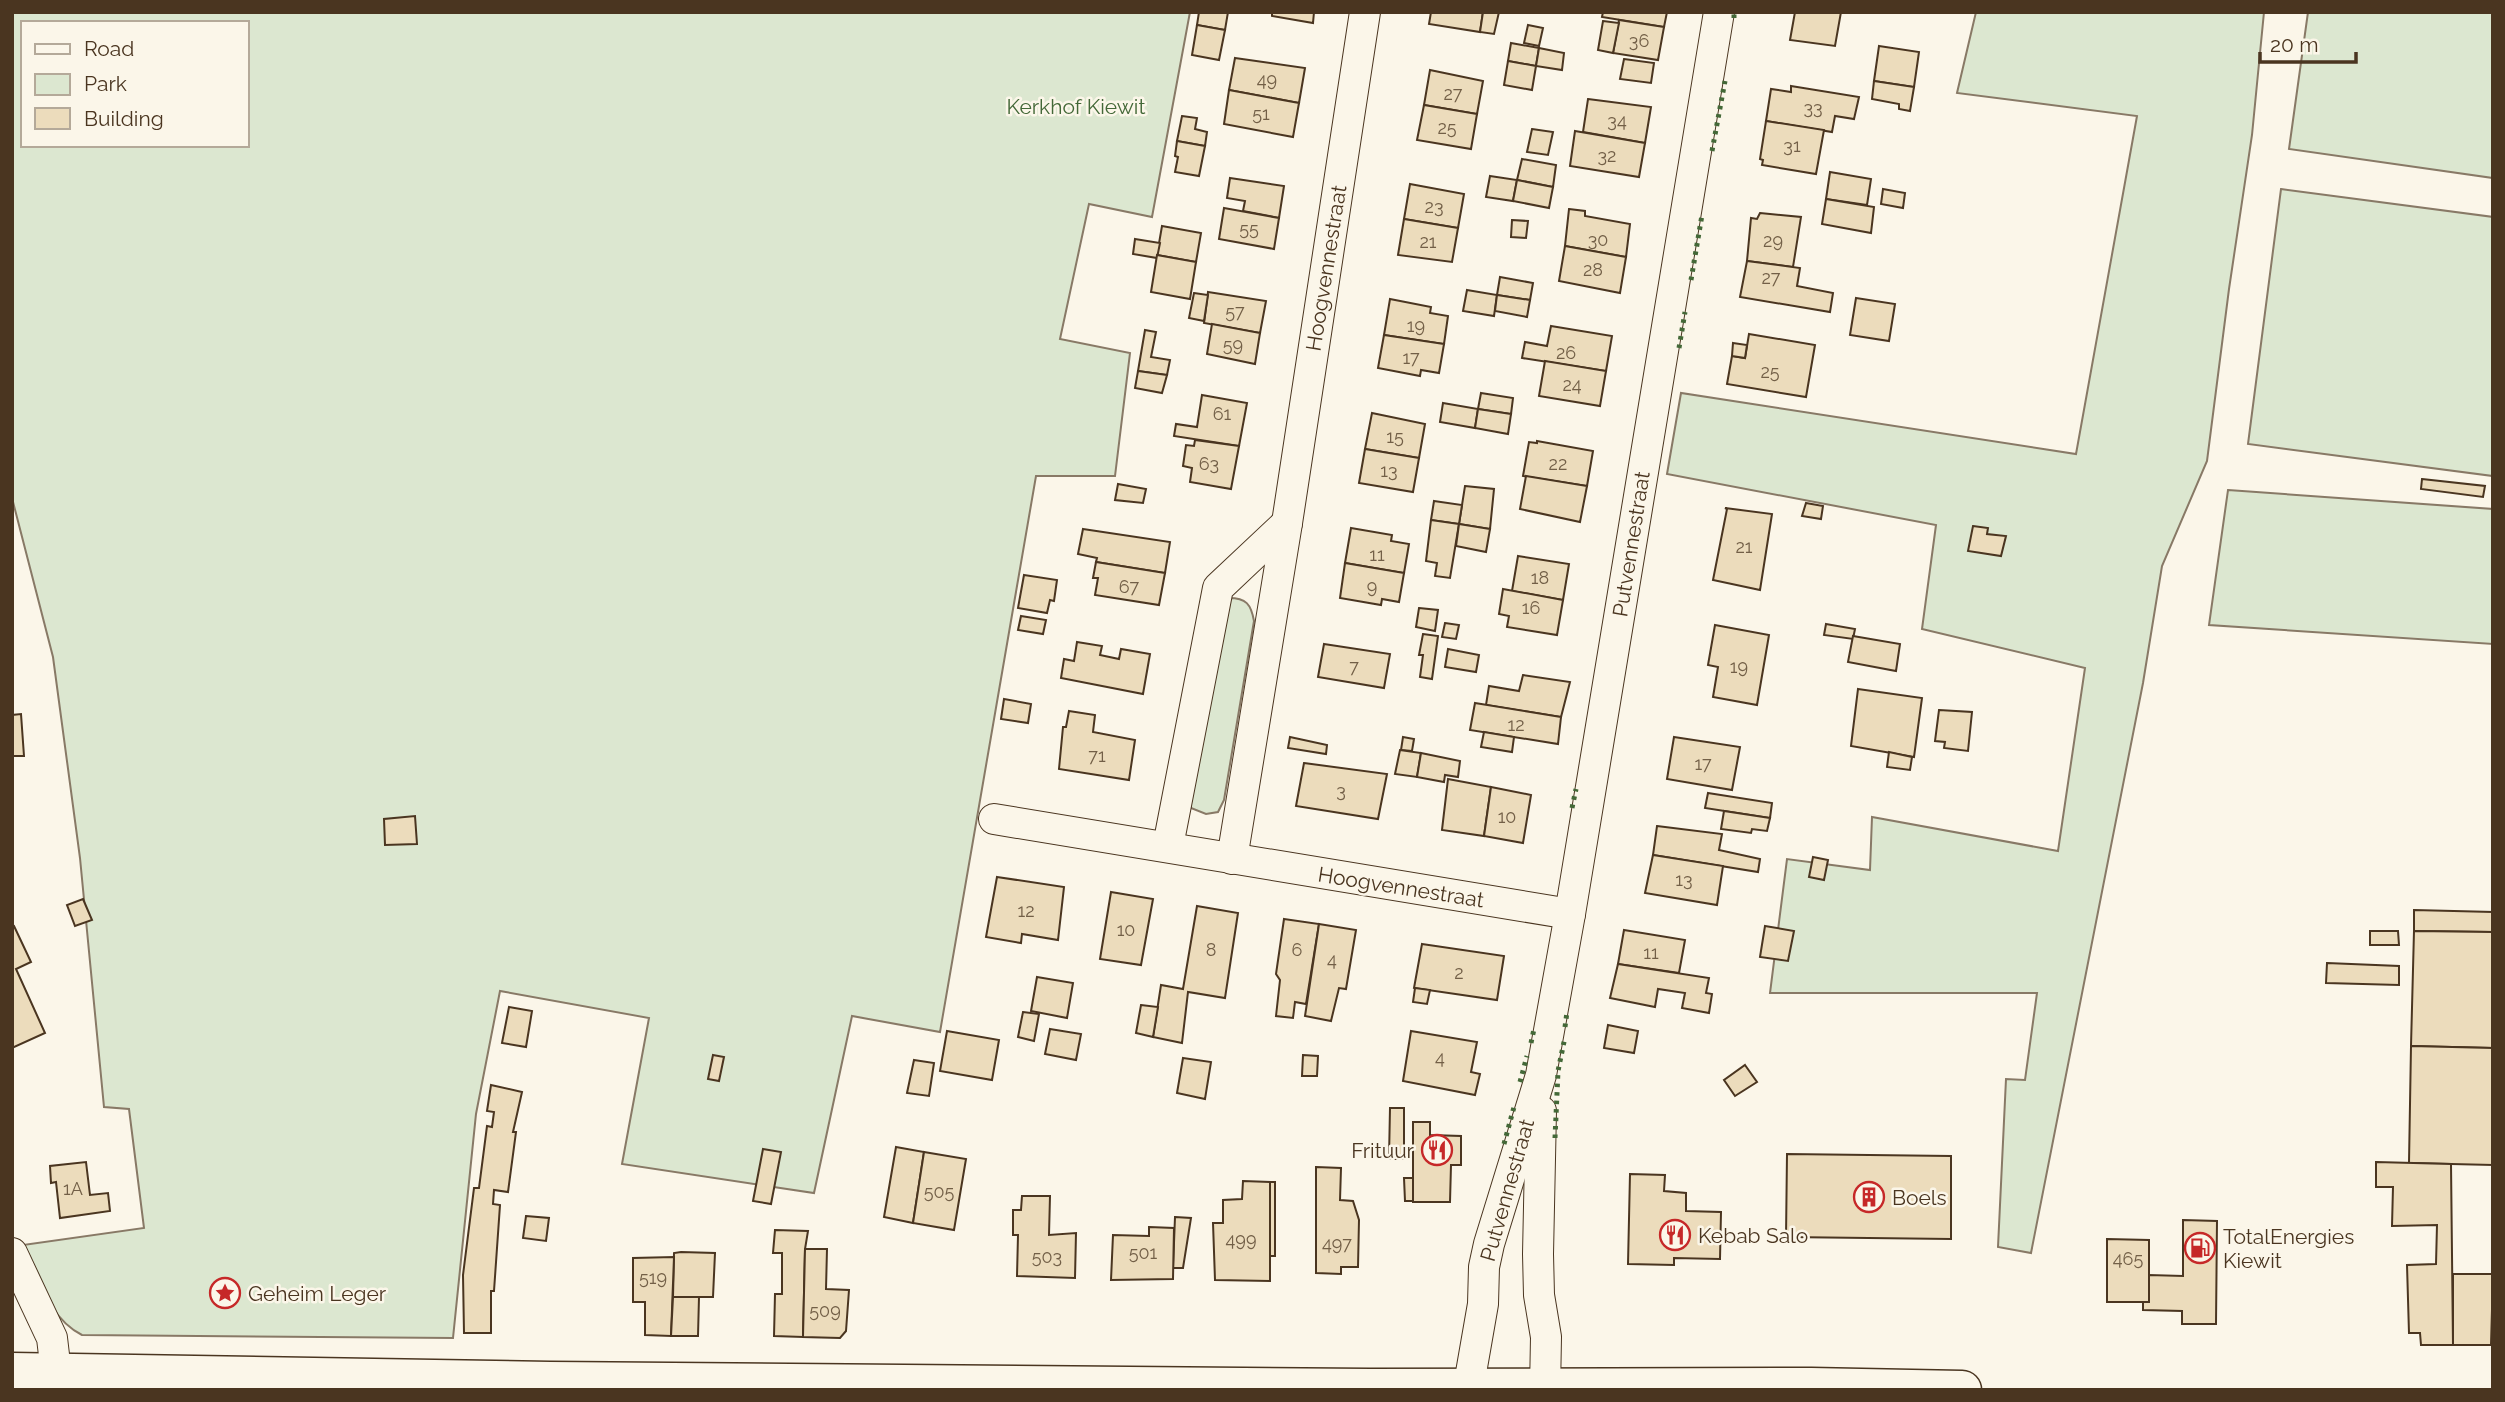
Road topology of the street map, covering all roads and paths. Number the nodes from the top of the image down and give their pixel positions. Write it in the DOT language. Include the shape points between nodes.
graph roads {
  1 [pos="1365,12"];
  2 [pos="1719,12"];
  3 [pos="1287,523"];
  4 [pos="995,819"];
  5 [pos="1168,846"];
  6 [pos="1232,859"];
  7 [pos="1570,914"];
  8 [pos="1541,1075"];
  9 [pos="12,1253"];
  10 [pos="12,1372"];
  11 [pos="57,1372"];
  12 [pos="1468,1389"];
  13 [pos="1545,1389"];
  14 [pos="1962,1390"];
  1 -- 3 [label="street, Hoogvennestraat"];
  2 -- 7 [label="street, Putvennestraat"];
  3 -- 5 [label="street" via="1218,588"];
  3 -- 6 [label="street, Hoogvennestraat"];
  4 -- 5 [label="street, Hoogvennestraat"];
  5 -- 6 [label="street, Hoogvennestraat"];
  6 -- 7 [label="street, Hoogvennestraat"];
  7 -- 8 [label="street, Putvennestraat"];
  8 -- 12 [label="street, Putvennestraat" via="1489,1244"];
  8 -- 13 [label="street, Putvennestraat" via="1538,1254 1546,1337"];
  9 -- 11 [label="street" via="51,1338"];
  10 -- 11 [label="main road"];
  11 -- 12 [label="main road"];
  12 -- 13 [label="main road"];
  13 -- 14 [label="main road"];
}
